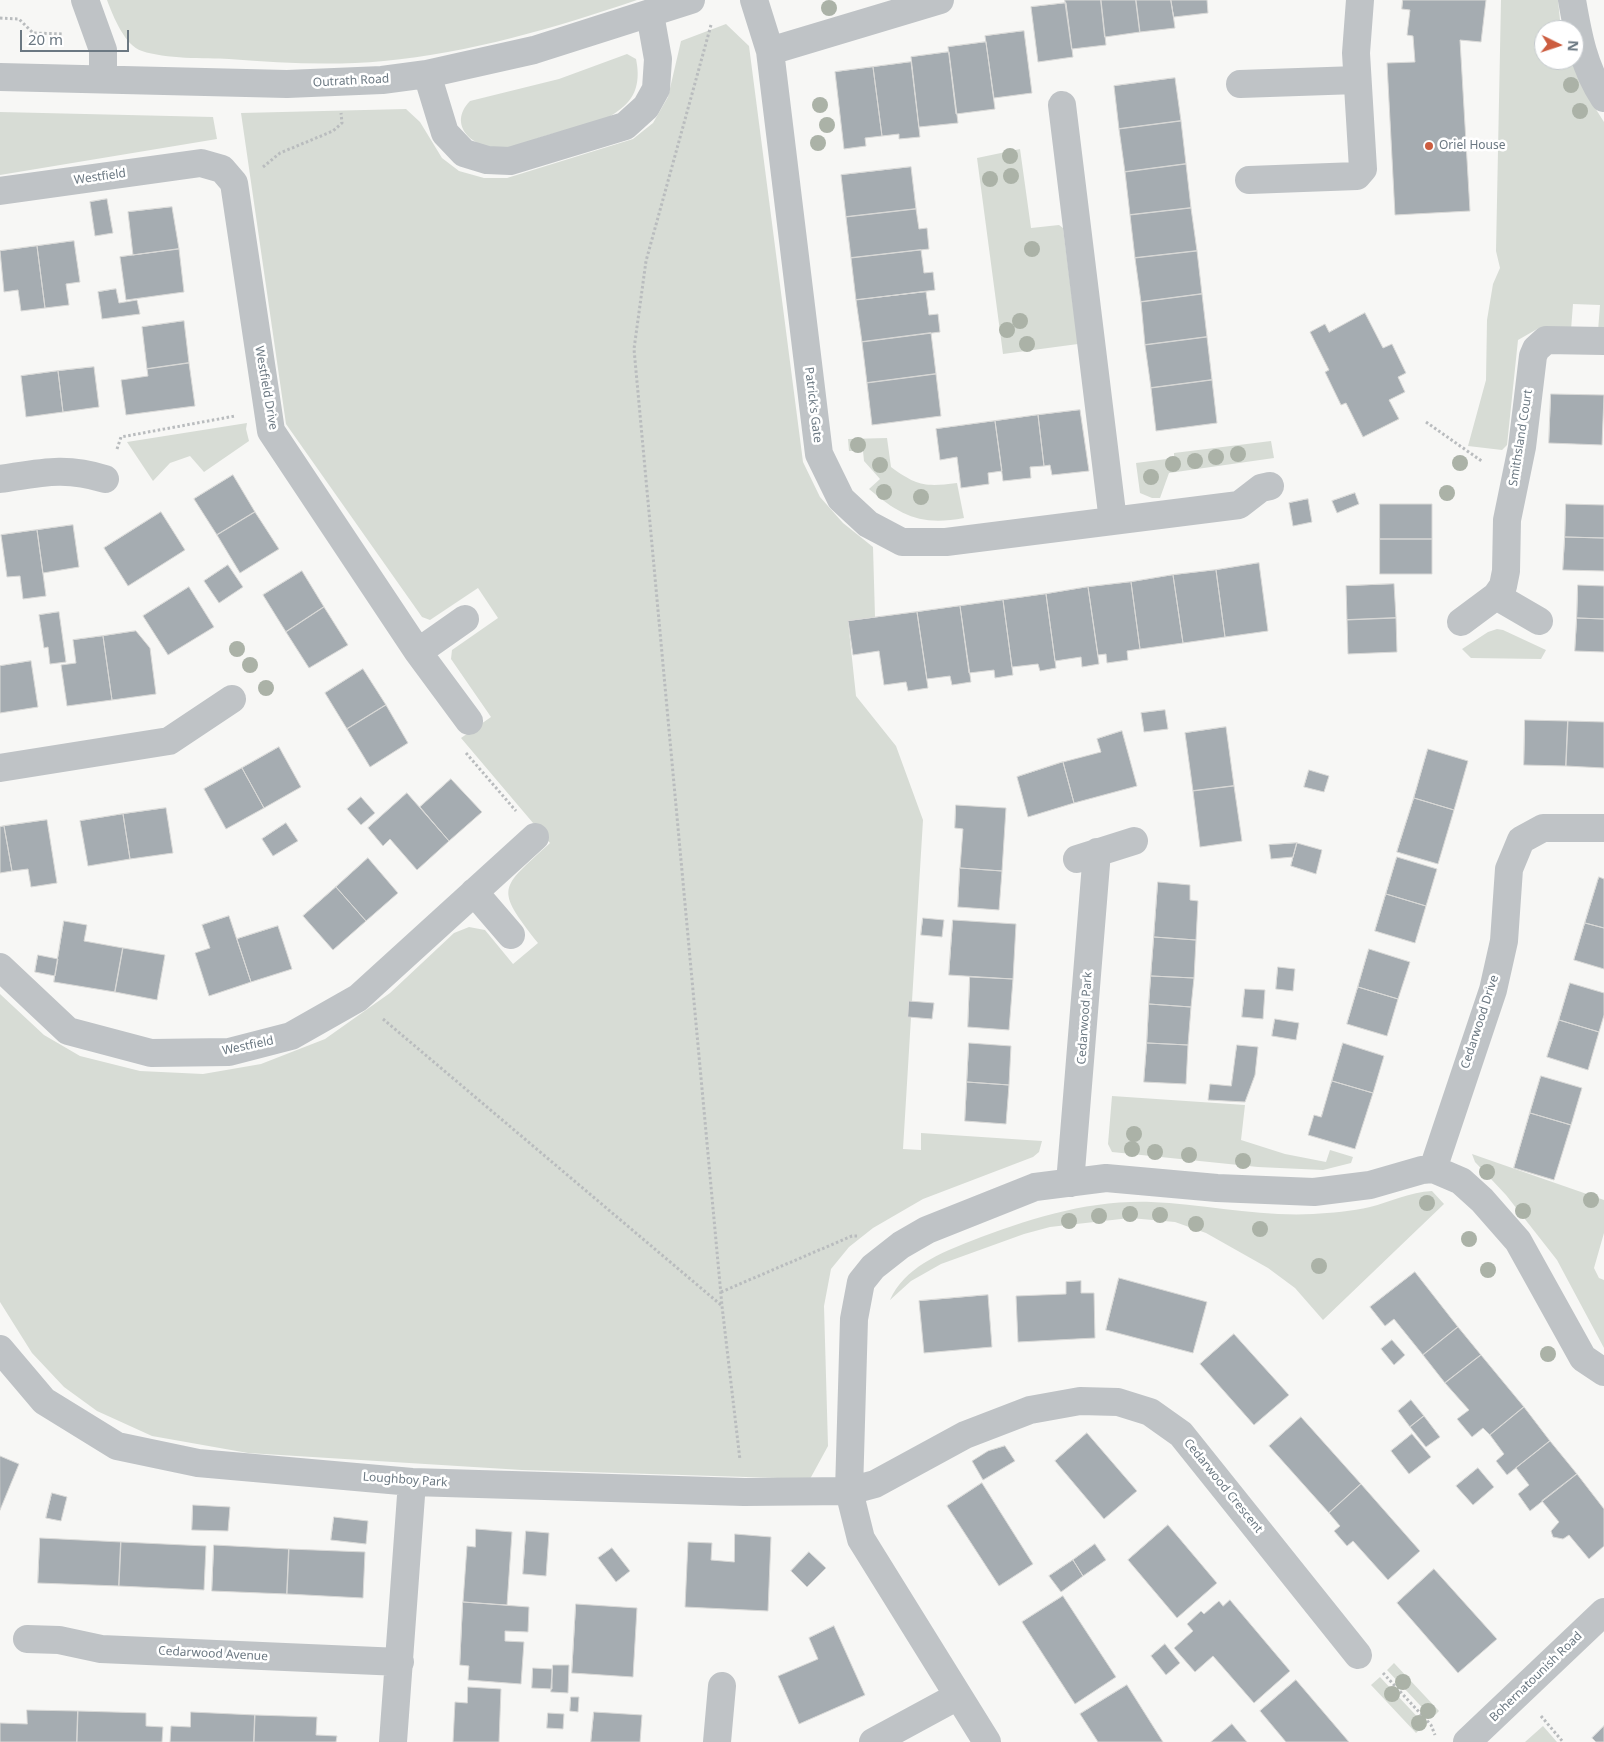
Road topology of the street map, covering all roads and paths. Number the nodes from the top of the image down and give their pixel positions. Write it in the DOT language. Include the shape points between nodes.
graph roads {
  1 [pos="85,0"];
  2 [pos="691,0"];
  3 [pos="754,0"];
  4 [pos="940,0"];
  5 [pos="1360,0"];
  6 [pos="1572,0"];
  7 [pos="650,14"];
  8 [pos="0,18"];
  9 [pos="712,23"];
  10 [pos="55,32"];
  11 [pos="770,51"];
  12 [pos="427,74"];
  13 [pos="0,77"];
  14 [pos="103,78"];
  15 [pos="1358,80"];
  16 [pos="338,83"];
  17 [pos="1240,84"];
  18 [pos="1604,98"];
  19 [pos="1062,105"];
  20 [pos="1249,180"];
  21 [pos="234,182"];
  22 [pos="0,191"];
  23 [pos="1604,341"];
  24 [pos="268,410"];
  25 [pos="1426,422"];
  26 [pos="1483,462"];
  27 [pos="0,479"];
  28 [pos="105,479"];
  29 [pos="1270,486"];
  30 [pos="1113,521"];
  31 [pos="1496,596"];
  32 [pos="465,619"];
  33 [pos="1539,621"];
  34 [pos="1461,622"];
  35 [pos="418,652"];
  36 [pos="232,699"];
  37 [pos="469,721"];
  38 [pos="464,751"];
  39 [pos="0,768"];
  40 [pos="518,814"];
  41 [pos="1604,828"];
  42 [pos="535,837"];
  43 [pos="1134,841"];
  44 [pos="474,892"];
  45 [pos="510,935"];
  46 [pos="0,968"];
  47 [pos="358,998"];
  48 [pos="1433,1169"];
  49 [pos="1070,1182"];
  50 [pos="888,1256"];
  51 [pos="721,1292"];
  52 [pos="722,1306"];
  53 [pos="0,1349"];
  54 [pos="1604,1372"];
  55 [pos="412,1482"];
  56 [pos="849,1491"];
  57 [pos="744,1492"];
  58 [pos="1604,1612"];
  59 [pos="27,1639"];
  60 [pos="1358,1655"];
  61 [pos="400,1662"];
  62 [pos="722,1686"];
  63 [pos="958,1696"];
  64 [pos="1542,1718"];
  65 [pos="393,1742"];
  66 [pos="717,1742"];
  67 [pos="873,1742"];
  68 [pos="988,1742"];
  69 [pos="1439,1742"];
  70 [pos="1467,1742"];
  71 [pos="1563,1742"];
  1 -- 14 [label="street" via="103,50"];
  2 -- 7 [label="street, Outrath Road"];
  3 -- 11 [label="street, Patrick's Gate"];
  4 -- 11 [label="street"];
  5 -- 15 [label="street" via="1356,53"];
  6 -- 18 [label="street" via="1580,47"];
  7 -- 12 [label="street, Outrath Road" via="534,50"];
  7 -- 12 [label="street" via="658,60 656,89 646,107 625,126 510,161 487,160 464,153 445,132"];
  8 -- 10 [label="path" via="19,19 33,33"];
  9 -- 51 [label="path" via="646,261 634,349"];
  11 -- 30 [label="street, Patrick's Gate" via="820,454 840,499 868,524 902,542 946,542"];
  12 -- 16 [label="street, Outrath Road"];
  13 -- 14 [label="street, Outrath Road"];
  14 -- 16 [label="street, Outrath Road"];
  15 -- 17 [label="street"];
  15 -- 20 [label="street" via="1363,170 1357,176"];
  16 -- 21 [label="path" via="342,123 333,131 280,153 253,175"];
  19 -- 30 [label="street"];
  21 -- 22 [label="street, Westfield" via="222,169 201,163"];
  21 -- 24 [label="street, Westfield Drive"];
  23 -- 31 [label="street, Smithsland Court" via="1546,340 1533,356 1522,447 1507,520 1506,571 1503,586"];
  24 -- 28 [label="path" via="121,437"];
  24 -- 35 [label="street, Westfield Drive" via="271,431"];
  25 -- 26 [label="path"];
  27 -- 28 [label="street" via="56,470 82,472"];
  29 -- 30 [label="street, Patrick's Gate" via="1261,488 1239,505"];
  31 -- 33 [label="street"];
  31 -- 34 [label="street"];
  32 -- 35 [label="street"];
  35 -- 37 [label="street, Westfield Drive"];
  36 -- 39 [label="street" via="169,741"];
  38 -- 40 [label="path"];
  41 -- 48 [label="street, Cedarwood Drive" via="1543,828 1521,840 1509,869 1504,941 1493,990"];
  42 -- 44 [label="street, Westfield"];
  43 -- 49 [label="street, Cedarwood Park" via="1087,856"];
  44 -- 45 [label="street"];
  44 -- 47 [label="street, Westfield"];
  46 -- 47 [label="street, Westfield" via="68,1032 151,1054 230,1052 291,1036"];
  47 -- 52 [label="path"];
  48 -- 49 [label="street" via="1370,1185 1314,1192 1106,1178"];
  48 -- 54 [label="street" via="1461,1181 1518,1242 1583,1358"];
  49 -- 50 [label="street" via="1035,1187 927,1230"];
  50 -- 51 [label="path" via="867,1235 852,1236"];
  50 -- 56 [label="street" via="861,1282 854,1319"];
  51 -- 52 [label="path"];
  52 -- 57 [label="path"];
  53 -- 55 [label="street, Loughboy Park" via="44,1402 117,1446 198,1464"];
  55 -- 57 [label="street, Loughboy Park"];
  55 -- 61 [label="street"];
  56 -- 57 [label="street, Loughboy Park"];
  56 -- 60 [label="street, Cedarwood Crescent" via="874,1484 965,1435 1030,1410 1090,1401 1118,1402 1150,1412 1181,1434"];
  56 -- 63 [label="street" via="861,1539"];
  58 -- 70 [label="street, Bohernatounish Road"];
  59 -- 61 [label="street, Cedarwood Avenue" via="59,1640 101,1649"];
  60 -- 69 [label="path" via="1381,1672 1431,1725"];
  61 -- 65 [label="street"];
  62 -- 66 [label="street"];
  63 -- 67 [label="street"];
  63 -- 68 [label="street"];
  64 -- 71 [label="path"];
}
